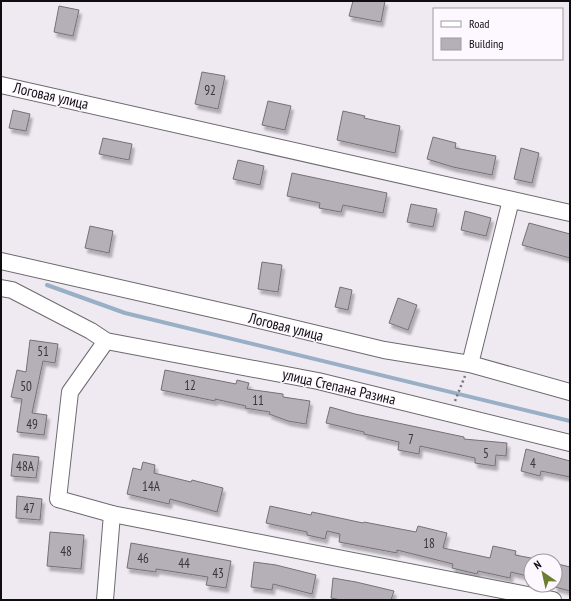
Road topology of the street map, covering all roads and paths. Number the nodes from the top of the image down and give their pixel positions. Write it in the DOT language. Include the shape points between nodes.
graph roads {
  1 [pos="1,85"];
  2 [pos="511,200"];
  3 [pos="570,213"];
  4 [pos="1,261"];
  5 [pos="1,288"];
  6 [pos="106,341"];
  7 [pos="470,364"];
  8 [pos="570,392"];
  9 [pos="450,413"];
  10 [pos="570,443"];
  11 [pos="112,514"];
  12 [pos="105,600"];
  13 [pos="553,600"];
  1 -- 2 [label="street, Логовая улица"];
  2 -- 3 [label="street, Логовая улица"];
  2 -- 7 [label="street"];
  4 -- 7 [label="street, Логовая улица" via="384,350"];
  5 -- 6 [label="street, улица Степана Разина" via="12,290"];
  6 -- 9 [label="street, улица Степана Разина" via="318,381"];
  6 -- 11 [label="street" via="70,392 58,499"];
  7 -- 8 [label="street, Логовая улица"];
  7 -- 9 [label="path"];
  9 -- 10 [label="street, улица Степана Разина"];
  11 -- 12 [label="street"];
  11 -- 13 [label="street"];
}
